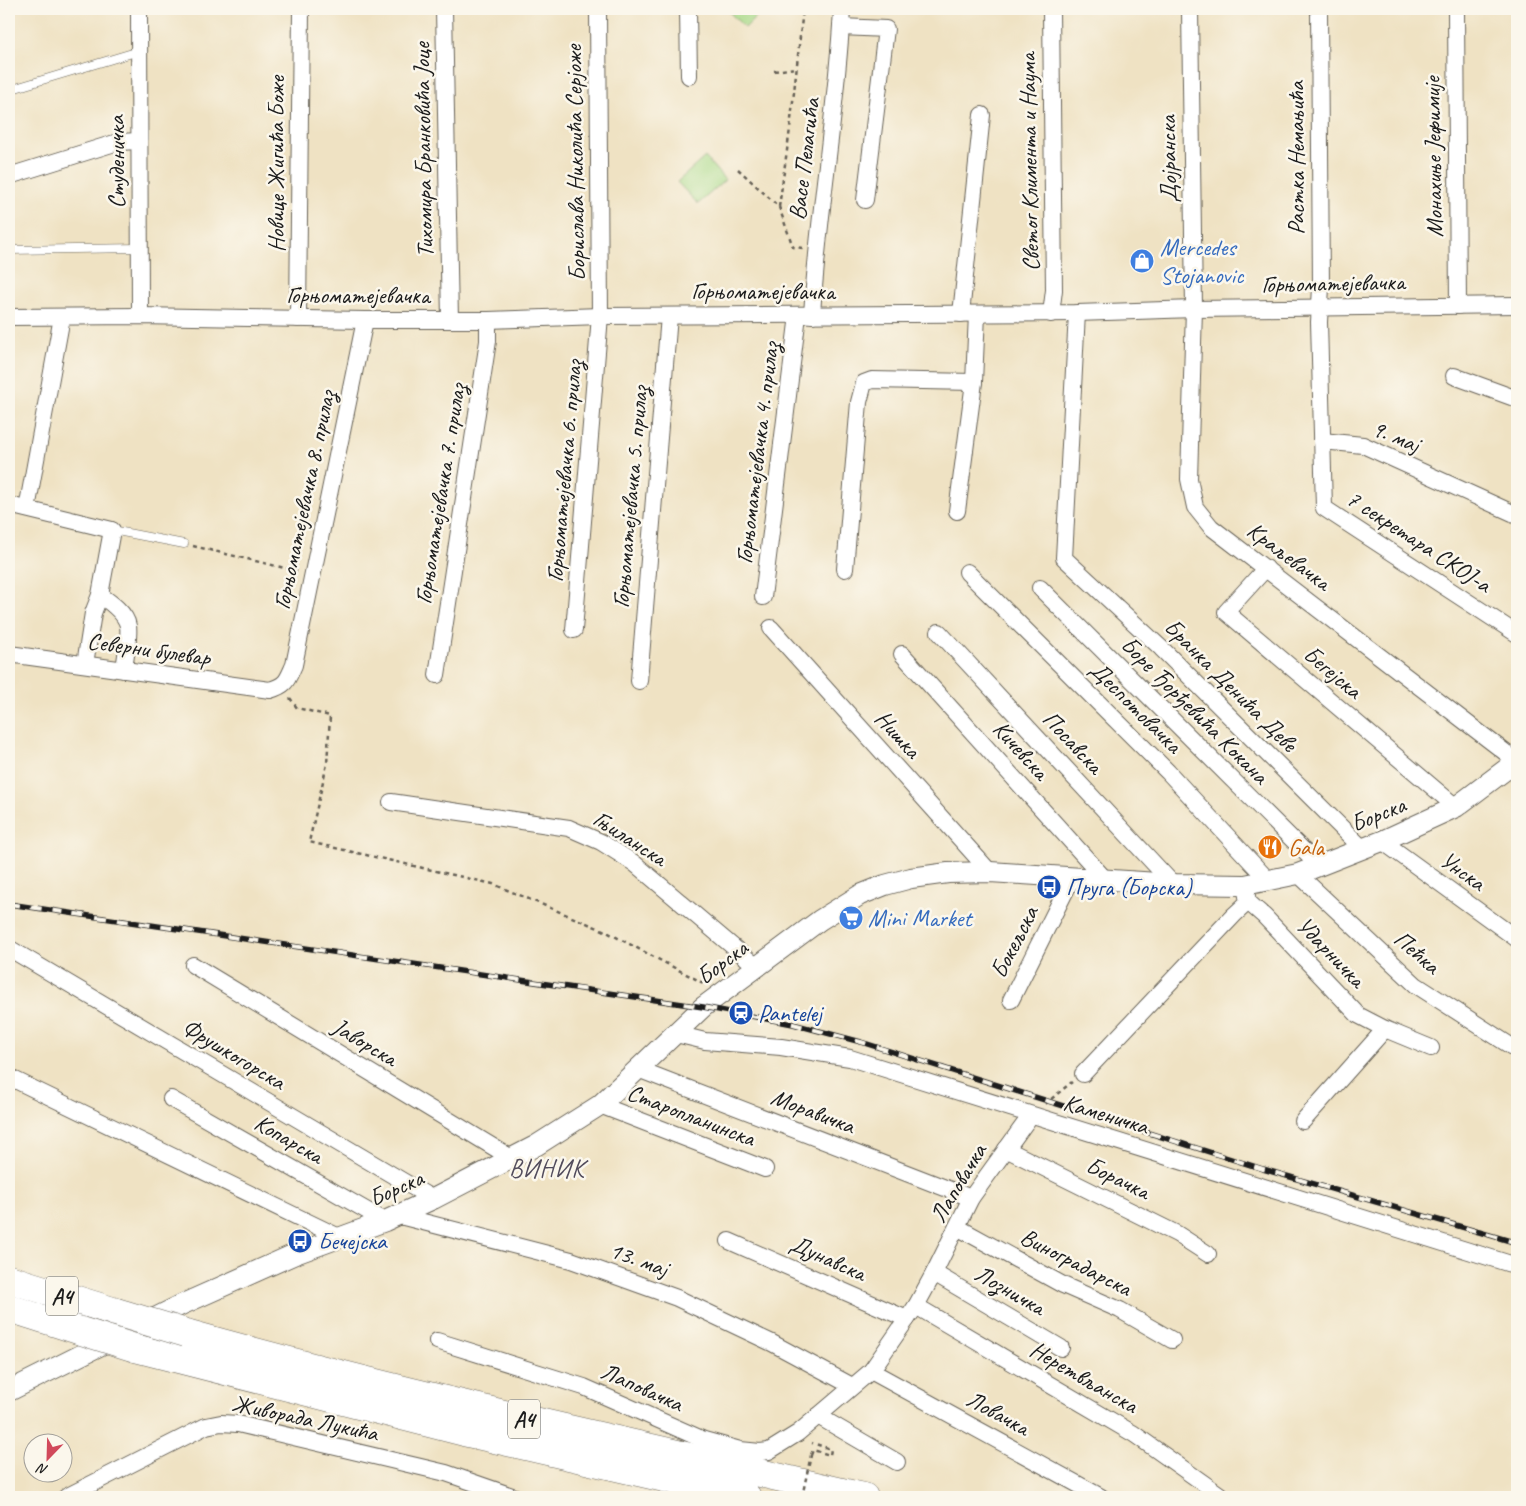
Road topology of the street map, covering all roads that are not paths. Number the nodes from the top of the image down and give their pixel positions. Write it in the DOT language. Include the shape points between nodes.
graph roads {
  1 [pos="139,9"];
  2 [pos="301,9"];
  3 [pos="444,9"];
  4 [pos="598,9"];
  5 [pos="688,9"];
  6 [pos="842,9"];
  7 [pos="1051,9"];
  8 [pos="1190,9"];
  9 [pos="1319,9"];
  10 [pos="1456,9"];
  11 [pos="841,28"];
  12 [pos="139,51"];
  13 [pos="689,76"];
  14 [pos="9,90"];
  15 [pos="982,115"];
  16 [pos="139,141"];
  17 [pos="9,176"];
  18 [pos="865,200"];
  19 [pos="140,248"];
  20 [pos="9,250"];
  21 [pos="1517,305"];
  22 [pos="1458,306"];
  23 [pos="1320,307"];
  24 [pos="1194,309"];
  25 [pos="1077,313"];
  26 [pos="969,314"];
  27 [pos="1050,314"];
  28 [pos="805,315"];
  29 [pos="140,316"];
  30 [pos="600,316"];
  31 [pos="669,316"];
  32 [pos="9,317"];
  33 [pos="62,317"];
  34 [pos="298,319"];
  35 [pos="365,320"];
  36 [pos="450,320"];
  37 [pos="488,320"];
  38 [pos="1454,376"];
  39 [pos="974,382"];
  40 [pos="1517,399"];
  41 [pos="1322,441"];
  42 [pos="9,505"];
  43 [pos="27,509"];
  44 [pos="958,511"];
  45 [pos="1517,515"];
  46 [pos="112,530"];
  47 [pos="184,544"];
  48 [pos="1266,568"];
  49 [pos="845,570"];
  50 [pos="967,572"];
  51 [pos="1040,588"];
  52 [pos="100,595"];
  53 [pos="763,597"];
  54 [pos="770,628"];
  55 [pos="574,630"];
  56 [pos="939,632"];
  57 [pos="1517,634"];
  58 [pos="9,654"];
  59 [pos="902,654"];
  60 [pos="85,664"];
  61 [pos="124,670"];
  62 [pos="437,675"];
  63 [pos="639,681"];
  64 [pos="281,686"];
  65 [pos="1517,760"];
  66 [pos="391,802"];
  67 [pos="1456,808"];
  68 [pos="1382,841"];
  69 [pos="1362,848"];
  70 [pos="1318,865"];
  71 [pos="990,872"];
  72 [pos="1298,874"];
  73 [pos="1072,878"];
  74 [pos="1104,878"];
  75 [pos="1268,880"];
  76 [pos="1174,884"];
  77 [pos="1247,893"];
  78 [pos="1517,938"];
  79 [pos="12,950"];
  80 [pos="193,965"];
  81 [pos="757,967"];
  82 [pos="1011,1000"];
  83 [pos="1385,1030"];
  84 [pos="676,1034"];
  85 [pos="1431,1048"];
  86 [pos="1517,1050"];
  87 [pos="638,1069"];
  88 [pos="1083,1074"];
  89 [pos="9,1077"];
  90 [pos="171,1098"];
  91 [pos="600,1105"];
  92 [pos="1031,1115"];
  93 [pos="1303,1121"];
  94 [pos="1006,1149"];
  95 [pos="512,1159"];
  96 [pos="765,1169"];
  97 [pos="971,1198"];
  98 [pos="433,1199"];
  99 [pos="390,1218"];
  100 [pos="958,1227"];
  101 [pos="340,1238"];
  102 [pos="729,1241"];
  103 [pos="1208,1254"];
  104 [pos="1517,1266"];
  105 [pos="934,1273"];
  106 [pos="9,1279"];
  107 [pos="9,1308"];
  108 [pos="911,1313"];
  109 [pos="1172,1340"];
  110 [pos="437,1341"];
  111 [pos="1061,1348"];
  112 [pos="871,1371"];
  113 [pos="852,1386"];
  114 [pos="9,1391"];
  115 [pos="818,1416"];
  116 [pos="897,1462"];
  117 [pos="66,1497"];
  118 [pos="515,1497"];
  119 [pos="747,1497"];
  120 [pos="864,1497"];
  121 [pos="1101,1497"];
  122 [pos="1223,1497"];
  1 -- 12 [label="street, Студеничка"];
  2 -- 34 [label="street, Новице Жигића Боже"];
  3 -- 36 [label="street, Тихомира Бранковића Јоце"];
  4 -- 30 [label="street, Борислава Николића Серјоже"];
  5 -- 13 [label="street"];
  6 -- 11 [label="street, Васе Пелагића"];
  7 -- 27 [label="street, Светог Климента и Наума" via="1054,290"];
  8 -- 24 [label="street, Дојранска"];
  9 -- 23 [label="street, Растка Немањића"];
  10 -- 22 [label="street, Монахиње Јефимије"];
  11 -- 18 [label="street" via="886,29"];
  11 -- 28 [label="street, Васе Пелагића" via="817,250"];
  12 -- 14 [label="lane"];
  12 -- 16 [label="street, Студеничка"];
  15 -- 26 [label="street"];
  16 -- 17 [label="street" via="118,142"];
  16 -- 19 [label="street, Студеничка"];
  19 -- 20 [label="lane"];
  19 -- 29 [label="street, Студеничка"];
  21 -- 22 [label="street, Горњоматејевачка"];
  22 -- 23 [label="street, Горњоматејевачка"];
  23 -- 24 [label="street, Горњоматејевачка"];
  23 -- 41 [label="street"];
  24 -- 25 [label="street, Горњоматејевачка"];
  24 -- 48 [label="street, Краљевачка" via="1189,479 1196,507 1211,527"];
  25 -- 27 [label="street, Горњоматејевачка"];
  25 -- 69 [label="street, Бранка Денића Деве" via="1064,558 1161,648"];
  26 -- 27 [label="street, Горњоматејевачка"];
  26 -- 28 [label="street, Горњоматејевачка"];
  26 -- 39 [label="street"];
  28 -- 31 [label="street, Горњоматејевачка"];
  28 -- 53 [label="street, Горњоматејевачка 4. прилаз"];
  29 -- 33 [label="street, Горњоматејевачка"];
  29 -- 34 [label="street, Горњоматејевачка"];
  30 -- 31 [label="street, Горњоматејевачка"];
  30 -- 37 [label="street, Горњоматејевачка"];
  30 -- 55 [label="street, Горњоматејевачка 6. прилаз"];
  31 -- 63 [label="street, Горњоматејевачка 5. прилаз"];
  32 -- 33 [label="street, Горњоматејевачка"];
  33 -- 43 [label="street"];
  34 -- 35 [label="street, Горњоматејевачка"];
  35 -- 36 [label="street, Горњоматејевачка"];
  35 -- 64 [label="street, Горњоматејевачка 8. прилаз" via="294,665"];
  36 -- 37 [label="street, Горњоматејевачка"];
  37 -- 62 [label="street, Горњоматејевачка 7. прилаз" via="488,341"];
  38 -- 40 [label="street"];
  39 -- 44 [label="street"];
  39 -- 49 [label="street" via="872,380 864,383 859,402"];
  41 -- 45 [label="street, 9. мај" via="1363,445"];
  41 -- 57 [label="street, 7 секретара СКОЈ-а" via="1324,508"];
  42 -- 43 [label="street"];
  43 -- 46 [label="street"];
  46 -- 47 [label="lane"];
  46 -- 52 [label="street"];
  48 -- 65 [label="street, Краљевачка"];
  48 -- 67 [label="street, Бегејска" via="1226,612"];
  50 -- 75 [label="street, Деспотовачка" via="1168,772"];
  51 -- 70 [label="street, Боре Ђорђевића Кокана"];
  52 -- 60 [label="street" via="93,613"];
  52 -- 61 [label="street" via="113,604 128,626"];
  54 -- 71 [label="street, Нишка"];
  56 -- 76 [label="street, Посавска"];
  58 -- 60 [label="street, Северни булевар"];
  59 -- 74 [label="street, Кичевска"];
  60 -- 61 [label="street, Северни булевар"];
  61 -- 64 [label="street, Северни булевар" via="270,690"];
  65 -- 67 [label="street, Борска"];
  66 -- 81 [label="street, Гњиланска" via="570,828 601,842 634,863"];
  67 -- 68 [label="street, Борска"];
  68 -- 69 [label="street, Борска"];
  68 -- 78 [label="street, Унска"];
  69 -- 70 [label="street, Борска"];
  70 -- 72 [label="street, Борска"];
  71 -- 73 [label="street, Борска"];
  71 -- 81 [label="street, Борска" via="911,878 860,895"];
  72 -- 75 [label="street, Борска"];
  72 -- 86 [label="street, Пећка" via="1416,985"];
  73 -- 74 [label="street, Борска"];
  73 -- 82 [label="street, Бокељска"];
  74 -- 76 [label="street, Борска"];
  75 -- 77 [label="street, Борска"];
  76 -- 77 [label="street, Борска"];
  77 -- 83 [label="street, Ударничка" via="1264,916 1358,1015"];
  77 -- 88 [label="street" via="1234,915"];
  79 -- 98 [label="street, Фрушкогорска"];
  80 -- 95 [label="street, Јаворска"];
  81 -- 84 [label="street, Борска" via="703,1007"];
  83 -- 85 [label="street, Ударничка"];
  83 -- 93 [label="street"];
  84 -- 87 [label="street, Борска"];
  84 -- 92 [label="street, Каменичка" via="705,1041 781,1047 850,1058"];
  87 -- 91 [label="street, Борска"];
  87 -- 97 [label="street, Моравичка"];
  89 -- 101 [label="street"];
  90 -- 99 [label="street, Копарска"];
  91 -- 95 [label="street, Борска"];
  91 -- 96 [label="street, Старопланинска"];
  92 -- 94 [label="street, Лаповачка"];
  92 -- 104 [label="street, Каменичка"];
  94 -- 97 [label="street, Лаповачка"];
  94 -- 103 [label="street, Борачка" via="1177,1234"];
  95 -- 98 [label="street, Борска"];
  97 -- 100 [label="street, Лаповачка"];
  98 -- 99 [label="street, Борска"];
  99 -- 101 [label="street, Борска"];
  99 -- 113 [label="street, 13. мај" via="571,1260 677,1298"];
  100 -- 105 [label="street, Лаповачка"];
  100 -- 109 [label="street, Виноградарска"];
  101 -- 114 [label="street, Борска" via="183,1304"];
  102 -- 108 [label="street, Дунавска"];
  105 -- 108 [label="street, Лаповачка"];
  105 -- 111 [label="street, Лозничка"];
  106 -- 120 [label="highway, A4, bridge" via="312,1368"];
  107 -- 119 [label="highway, A4, bridge" via="135,1348 464,1432"];
  108 -- 112 [label="street, Лаповачка"];
  108 -- 122 [label="street, Неретвљанска" via="1134,1434"];
  110 -- 115 [label="street, Лаповачка" via="584,1386 693,1436 740,1450 769,1451"];
  112 -- 113 [label="street, Лаповачка"];
  112 -- 121 [label="street, Ловачка"];
  113 -- 115 [label="street, Лаповачка"];
  115 -- 116 [label="street"];
  117 -- 118 [label="street, Живорада Лукића" via="206,1426 221,1423 238,1424 446,1473"];
}
